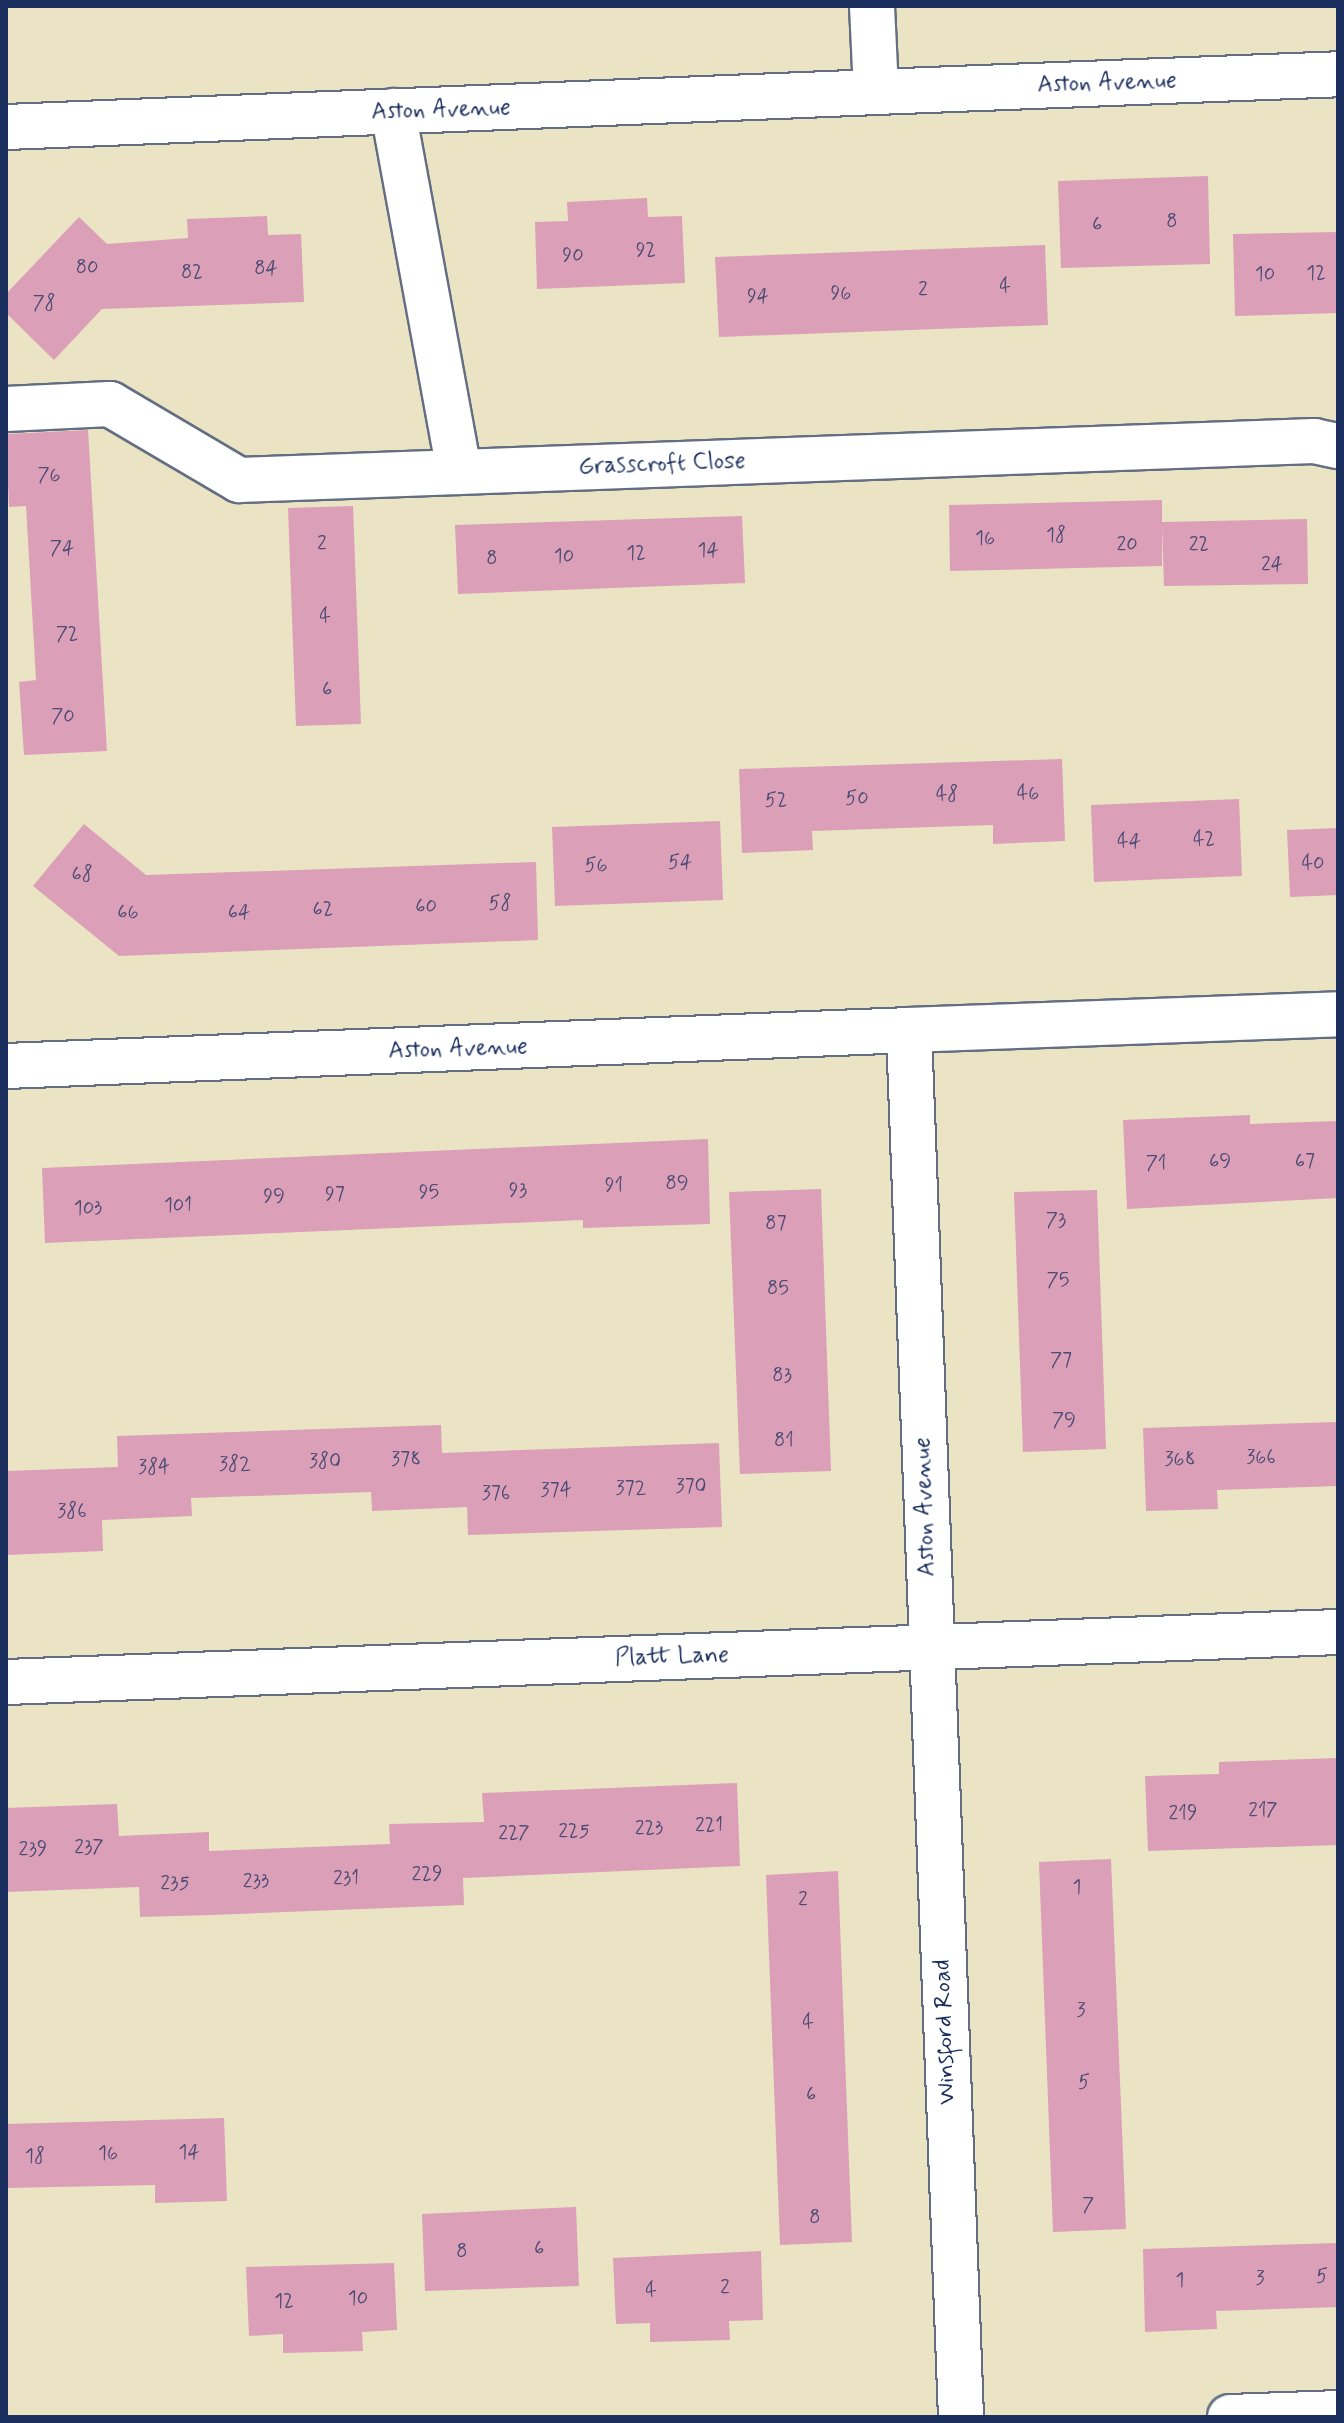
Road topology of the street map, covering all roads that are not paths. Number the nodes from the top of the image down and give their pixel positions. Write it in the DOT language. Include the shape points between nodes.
graph roads {
  1 [pos="872,6"];
  2 [pos="1338,74"];
  3 [pos="876,92"];
  4 [pos="393,111"];
  5 [pos="6,127"];
  6 [pos="6,409"];
  7 [pos="1338,446"];
  8 [pos="459,472"];
  9 [pos="1338,1014"];
  10 [pos="909,1030"];
  11 [pos="6,1066"];
  12 [pos="1338,1632"];
  13 [pos="930,1648"];
  14 [pos="6,1682"];
  15 [pos="1338,2413"];
  16 [pos="961,2417"];
  17 [pos="1230,2417"];
  1 -- 3 [label="street"];
  2 -- 3 [label="street, Aston Avenue"];
  3 -- 4 [label="street, Aston Avenue"];
  4 -- 5 [label="street, Aston Avenue"];
  4 -- 8 [label="street"];
  6 -- 8 [label="street, Grasscroft Close" via="110,404 239,480"];
  7 -- 8 [label="street, Grasscroft Close" via="1298,441"];
  9 -- 10 [label="street, Aston Avenue"];
  10 -- 11 [label="street, Aston Avenue"];
  10 -- 13 [label="street, Aston Avenue"];
  12 -- 13 [label="street, Platt Lane"];
  13 -- 14 [label="street, Platt Lane"];
  13 -- 16 [label="street, Winsford Road"];
  15 -- 17 [label="street"];
}
